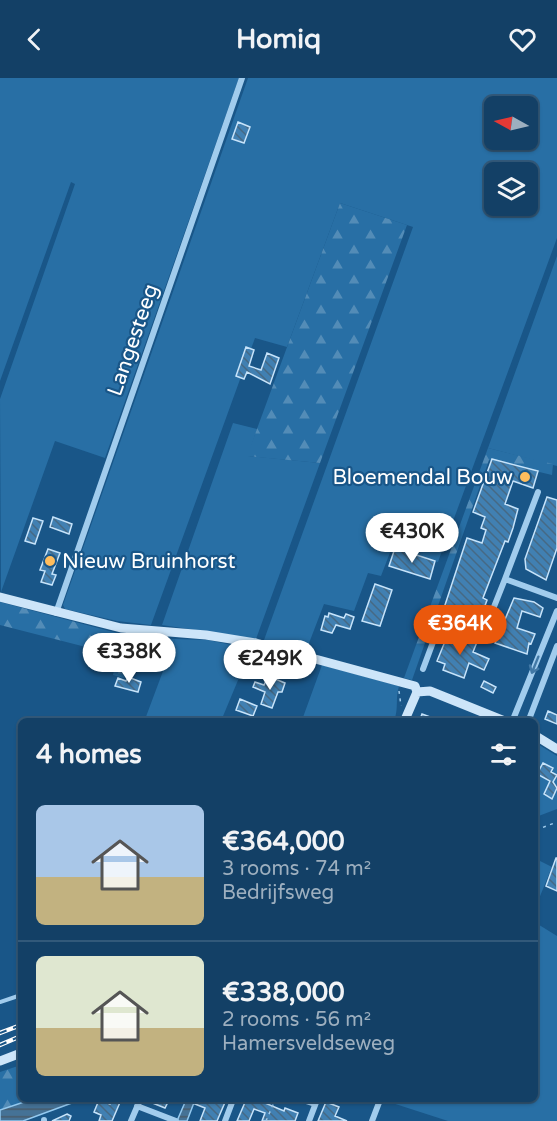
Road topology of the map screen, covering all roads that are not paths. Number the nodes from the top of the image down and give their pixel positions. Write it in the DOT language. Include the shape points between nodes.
graph roads {
  1 [pos="242,78"];
  2 [pos="538,492"];
  3 [pos="505,579"];
  4 [pos="0,597"];
  5 [pos="557,598"];
  6 [pos="557,610"];
  7 [pos="56,613"];
  8 [pos="557,646"];
  9 [pos="423,669"];
  10 [pos="417,692"];
  11 [pos="406,718"];
  12 [pos="497,718"];
  13 [pos="514,718"];
  14 [pos="530,718"];
  15 [pos="538,737"];
  16 [pos="557,749"];
  17 [pos="18,996"];
  18 [pos="0,1002"];
  19 [pos="18,1054"];
  20 [pos="0,1061"];
  21 [pos="232,1102"];
  22 [pos="316,1102"];
  23 [pos="379,1102"];
  24 [pos="138,1103"];
  25 [pos="173,1120"];
  26 [pos="131,1121"];
  27 [pos="225,1121"];
  28 [pos="309,1121"];
  29 [pos="372,1121"];
  1 -- 7 [label="street, Langesteeg"];
  2 -- 3 [label="street"];
  3 -- 5 [label="street"];
  3 -- 9 [label="street" via="484,632 442,618"];
  4 -- 7 [label="street"];
  6 -- 13 [label="street, one-way"];
  7 -- 10 [label="street" via="130,630 256,643 415,686"];
  8 -- 14 [label="street"];
  10 -- 11 [label="street"];
  10 -- 12 [label="street" via="430,691"];
  15 -- 16 [label="street"];
  17 -- 18 [label="lane"];
  19 -- 20 [label="street"];
  21 -- 27 [label="street"];
  22 -- 28 [label="street"];
  23 -- 29 [label="street"];
  24 -- 25 [label="street"];
  24 -- 26 [label="street"];
}
